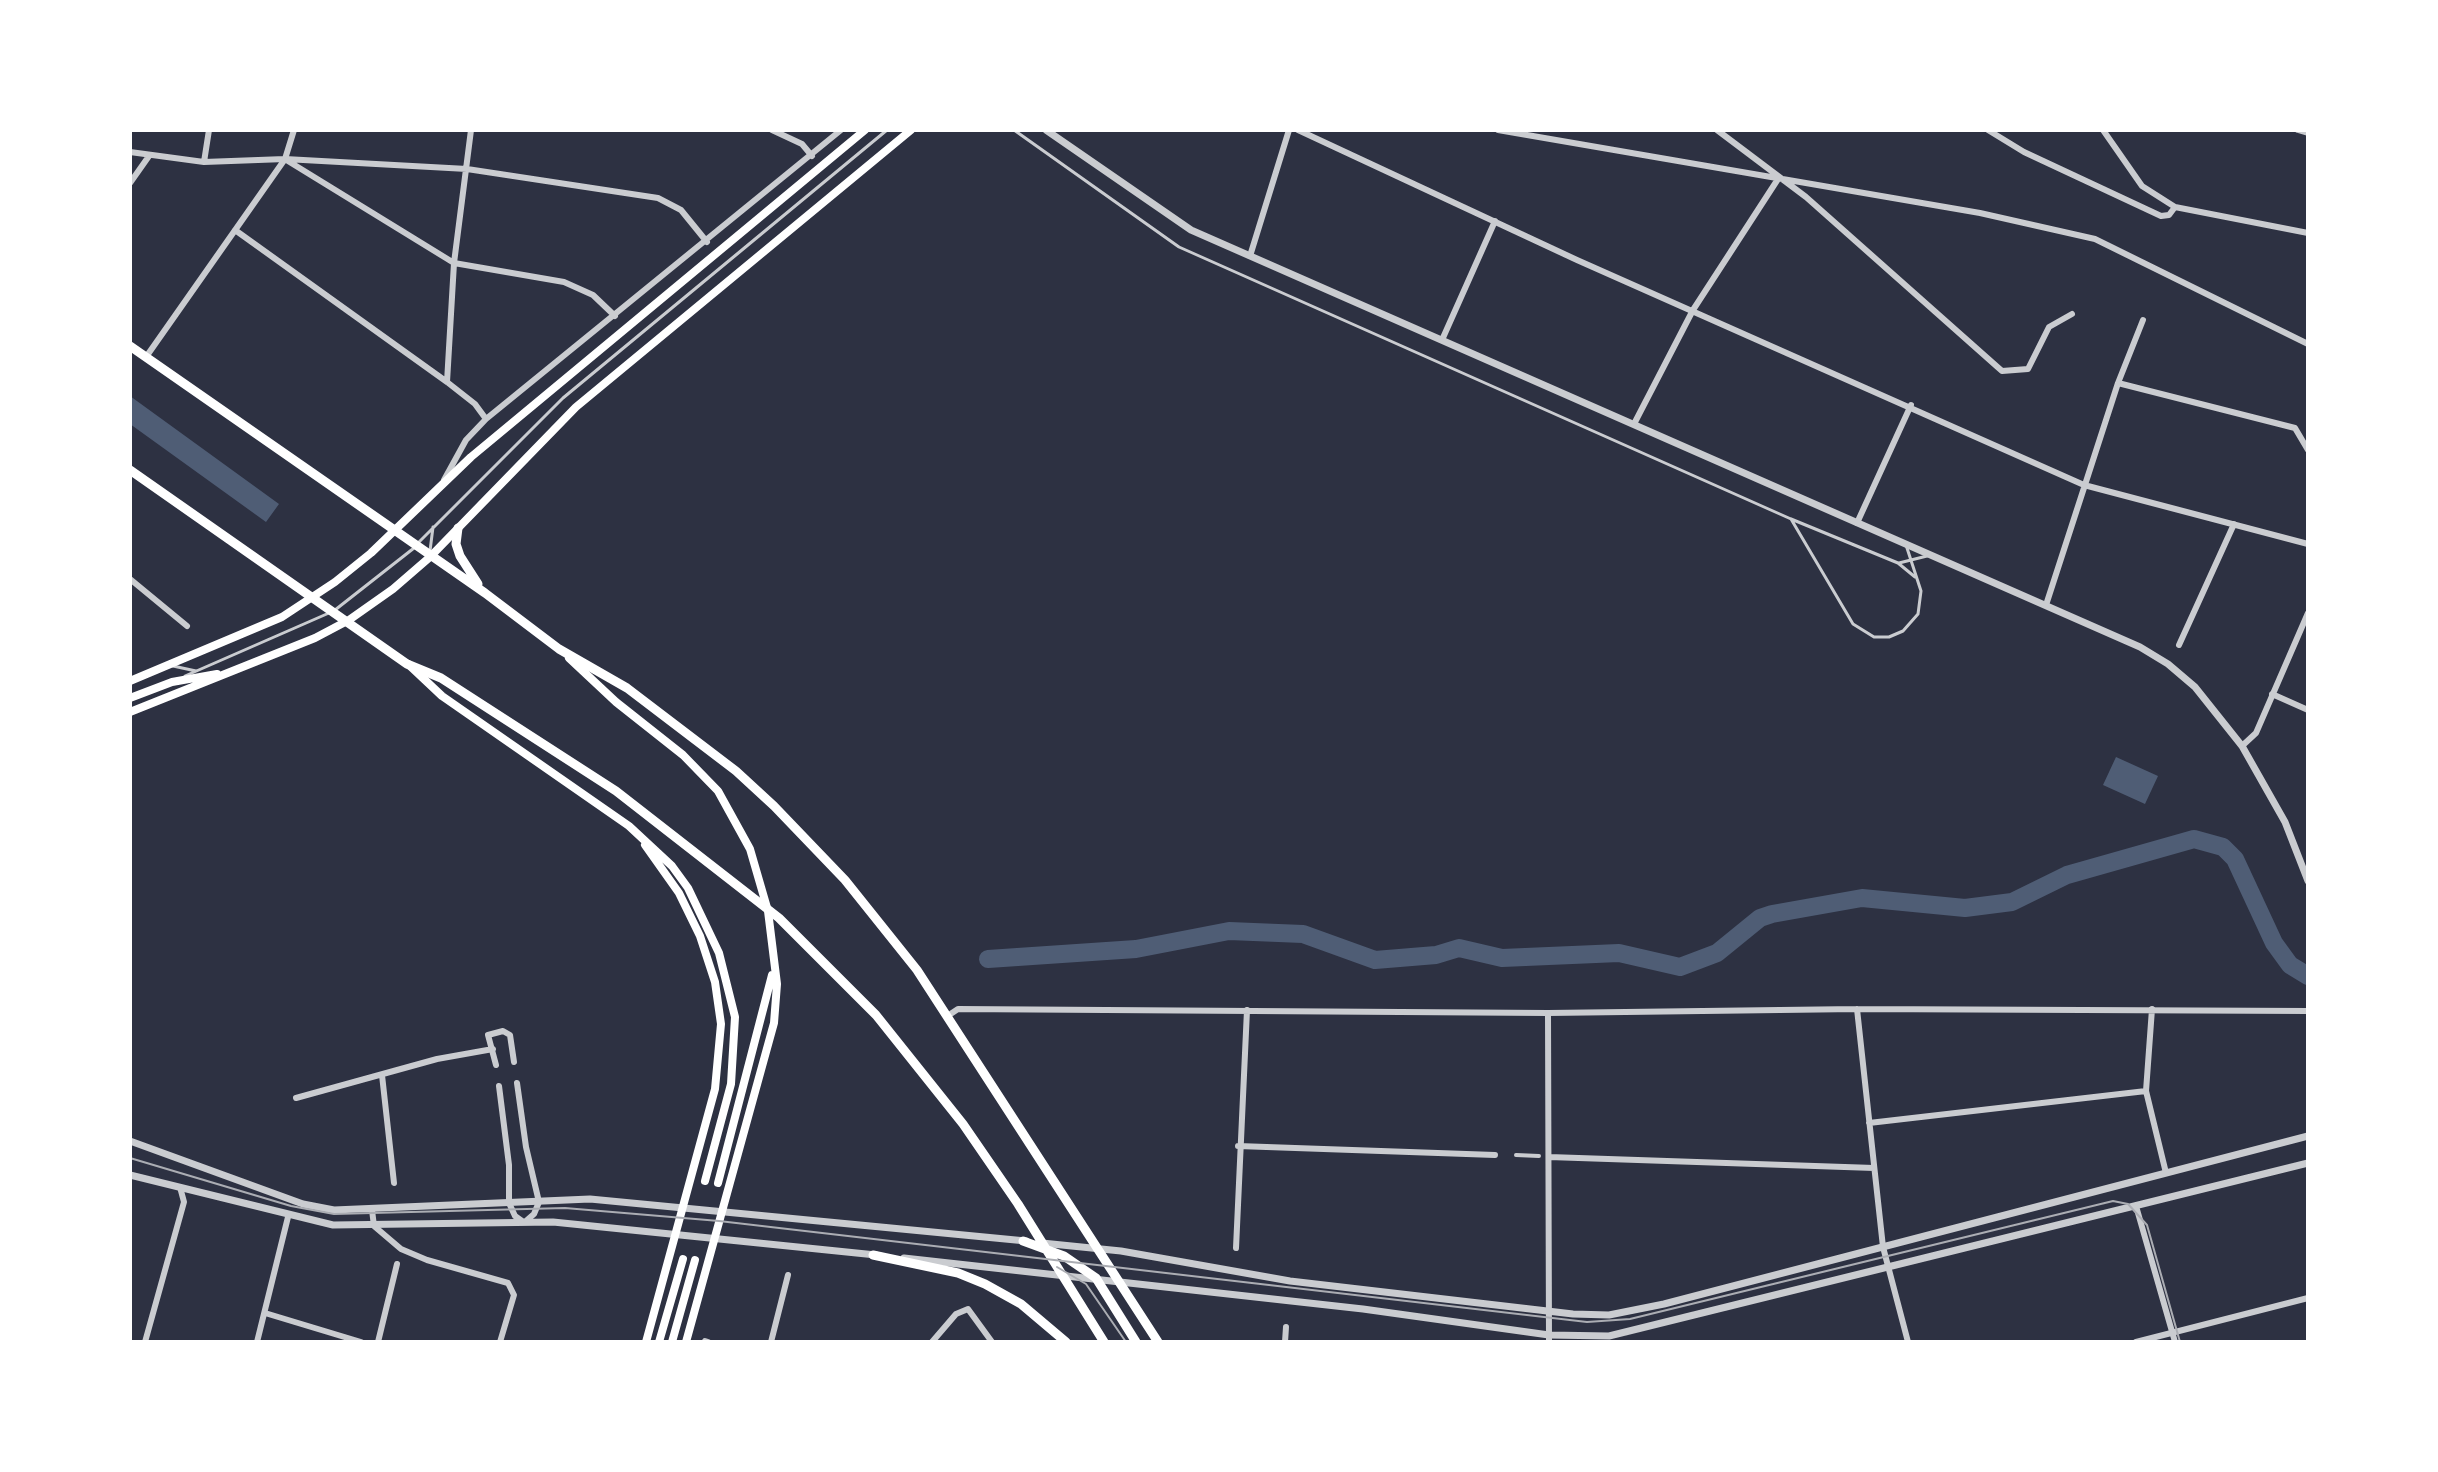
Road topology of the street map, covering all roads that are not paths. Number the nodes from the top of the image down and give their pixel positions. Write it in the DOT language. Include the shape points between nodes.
graph roads {
  1 [pos="209,130"];
  2 [pos="294,130"];
  3 [pos="471,130"];
  4 [pos="772,130"];
  5 [pos="841,130"];
  6 [pos="865,130"];
  7 [pos="887,130"];
  8 [pos="911,130"];
  9 [pos="1014,130"];
  10 [pos="1046,130"];
  11 [pos="1289,130"];
  12 [pos="1298,130"];
  13 [pos="1498,130"];
  14 [pos="1717,130"];
  15 [pos="1988,130"];
  16 [pos="2103,130"];
  17 [pos="2298,130"];
  18 [pos="2308,133"];
  19 [pos="130,152"];
  20 [pos="149,156"];
  21 [pos="812,156"];
  22 [pos="285,159"];
  23 [pos="204,162"];
  24 [pos="467,169"];
  25 [pos="1778,179"];
  26 [pos="130,183"];
  27 [pos="2175,207"];
  28 [pos="1495,221"];
  29 [pos="235,230"];
  30 [pos="2308,233"];
  31 [pos="707,242"];
  32 [pos="1250,256"];
  33 [pos="454,263"];
  34 [pos="1693,310"];
  35 [pos="2072,314"];
  36 [pos="615,316"];
  37 [pos="2143,320"];
  38 [pos="1442,340"];
  39 [pos="2308,344"];
  40 [pos="130,346"];
  41 [pos="146,357"];
  42 [pos="447,382"];
  43 [pos="2118,383"];
  44 [pos="1911,405"];
  45 [pos="486,419"];
  46 [pos="1634,424"];
  47 [pos="2308,450"];
  48 [pos="131,473"];
  49 [pos="442,485"];
  50 [pos="2084,485"];
  51 [pos="1791,519"];
  52 [pos="1857,523"];
  53 [pos="2234,524"];
  54 [pos="433,527"];
  55 [pos="458,528"];
  56 [pos="394,531"];
  57 [pos="1906,544"];
  58 [pos="2308,544"];
  59 [pos="415,547"];
  60 [pos="1930,555"];
  61 [pos="430,557"];
  62 [pos="1910,562"];
  63 [pos="1898,563"];
  64 [pos="1915,577"];
  65 [pos="130,579"];
  66 [pos="485,593"];
  67 [pos="313,597"];
  68 [pos="2046,605"];
  69 [pos="334,611"];
  70 [pos="2308,613"];
  71 [pos="349,620"];
  72 [pos="187,626"];
  73 [pos="2179,645"];
  74 [pos="559,649"];
  75 [pos="407,664"];
  76 [pos="168,665"];
  77 [pos="196,671"];
  78 [pos="233,672"];
  79 [pos="130,681"];
  80 [pos="172,682"];
  81 [pos="2272,694"];
  82 [pos="130,698"];
  83 [pos="2308,710"];
  84 [pos="130,712"];
  85 [pos="2242,746"];
  86 [pos="629,826"];
  87 [pos="2308,881"];
  88 [pos="774,966"];
  89 [pos="1857,1009"];
  90 [pos="2152,1009"];
  91 [pos="1247,1010"];
  92 [pos="2308,1011"];
  93 [pos="1548,1013"];
  94 [pos="949,1015"];
  95 [pos="493,1049"];
  96 [pos="514,1062"];
  97 [pos="496,1065"];
  98 [pos="382,1075"];
  99 [pos="517,1083"];
  100 [pos="499,1086"];
  101 [pos="2146,1091"];
  102 [pos="296,1098"];
  103 [pos="1869,1123"];
  104 [pos="2308,1136"];
  105 [pos="130,1141"];
  106 [pos="1238,1146"];
  107 [pos="1495,1155"];
  108 [pos="1516,1155"];
  109 [pos="1539,1156"];
  110 [pos="1549,1157"];
  111 [pos="2308,1163"];
  112 [pos="1874,1168"];
  113 [pos="2166,1173"];
  114 [pos="130,1175"];
  115 [pos="705,1181"];
  116 [pos="394,1183"];
  117 [pos="718,1183"];
  118 [pos="180,1187"];
  119 [pos="539,1202"];
  120 [pos="509,1203"];
  121 [pos="2136,1206"];
  122 [pos="683,1207"];
  123 [pos="722,1209"];
  124 [pos="372,1210"];
  125 [pos="288,1217"];
  126 [pos="524,1221"];
  127 [pos="374,1226"];
  128 [pos="676,1233"];
  129 [pos="715,1237"];
  130 [pos="1023,1241"];
  131 [pos="1883,1247"];
  132 [pos="1236,1248"];
  133 [pos="873,1255"];
  134 [pos="683,1259"];
  135 [pos="695,1260"];
  136 [pos="397,1264"];
  137 [pos="1887,1265"];
  138 [pos="788,1275"];
  139 [pos="1096,1278"];
  140 [pos="2308,1298"];
  141 [pos="1549,1311"];
  142 [pos="265,1313"];
  143 [pos="1286,1327"];
  144 [pos="2172,1333"];
  145 [pos="1549,1338"];
  146 [pos="145,1342"];
  147 [pos="257,1342"];
  148 [pos="361,1342"];
  149 [pos="378,1342"];
  150 [pos="500,1342"];
  151 [pos="646,1342"];
  152 [pos="659,1342"];
  153 [pos="672,1342"];
  154 [pos="686,1342"];
  155 [pos="771,1342"];
  156 [pos="932,1342"];
  157 [pos="992,1342"];
  158 [pos="1066,1342"];
  159 [pos="1104,1342"];
  160 [pos="1136,1342"];
  161 [pos="1158,1342"];
  162 [pos="1285,1342"];
  163 [pos="1908,1342"];
  164 [pos="2136,1342"];
  165 [pos="2175,1342"];
  1 -- 23 [label="street"];
  2 -- 22 [label="street"];
  3 -- 24 [label="street"];
  4 -- 21 [label="street" via="802,144"];
  5 -- 21 [label="street"];
  6 -- 49 [label="main road"];
  7 -- 54 [label="lane" via="563,398"];
  8 -- 55 [label="main road" via="625,363"];
  9 -- 51 [label="lane" via="1179,247"];
  10 -- 32 [label="street" via="1191,230"];
  11 -- 32 [label="street"];
  12 -- 28 [label="street"];
  13 -- 25 [label="street"];
  14 -- 25 [label="street"];
  15 -- 27 [label="street" via="2161,216"];
  16 -- 27 [label="street" via="2142,186"];
  17 -- 18 [label="street"];
  19 -- 20 [label="street"];
  20 -- 23 [label="street"];
  20 -- 26 [label="street"];
  21 -- 31 [label="street"];
  22 -- 23 [label="street"];
  22 -- 24 [label="street"];
  22 -- 29 [label="street"];
  22 -- 33 [label="street"];
  24 -- 31 [label="street" via="658,198 681,210"];
  24 -- 33 [label="street"];
  25 -- 34 [label="street"];
  25 -- 35 [label="street" via="1806,197 2002,371 2028,369 2049,327"];
  25 -- 39 [label="street" via="1980,213 2095,239"];
  27 -- 30 [label="street"];
  28 -- 34 [label="street"];
  28 -- 38 [label="street"];
  29 -- 41 [label="street"];
  29 -- 42 [label="street"];
  31 -- 36 [label="street"];
  32 -- 38 [label="street"];
  33 -- 36 [label="street" via="564,282 593,295"];
  33 -- 42 [label="street"];
  34 -- 44 [label="street"];
  34 -- 46 [label="street"];
  36 -- 45 [label="street"];
  37 -- 43 [label="street"];
  38 -- 46 [label="street"];
  40 -- 41 [label="main road"];
  41 -- 56 [label="main road"];
  42 -- 45 [label="street"];
  43 -- 47 [label="street" via="2295,428"];
  43 -- 50 [label="street"];
  44 -- 50 [label="street"];
  44 -- 52 [label="street"];
  45 -- 49 [label="street" via="466,440"];
  46 -- 52 [label="street"];
  48 -- 67 [label="main road"];
  49 -- 56 [label="main road"];
  50 -- 53 [label="street"];
  50 -- 68 [label="street"];
  51 -- 63 [label="lane"];
  51 -- 64 [label="lane" via="1846,615 1866,634 1889,637 1912,624 1921,599"];
  52 -- 57 [label="street"];
  53 -- 58 [label="street"];
  53 -- 73 [label="street"];
  54 -- 59 [label="lane"];
  54 -- 61 [label="lane"];
  55 -- 61 [label="main road"];
  55 -- 66 [label="main road" via="460,556"];
  56 -- 59 [label="main road"];
  56 -- 67 [label="main road"];
  57 -- 60 [label="street"];
  57 -- 62 [label="lane"];
  59 -- 61 [label="main road"];
  59 -- 69 [label="lane"];
  60 -- 62 [label="lane"];
  60 -- 68 [label="street"];
  61 -- 66 [label="main road"];
  61 -- 71 [label="main road"];
  62 -- 63 [label="lane"];
  62 -- 64 [label="lane"];
  63 -- 64 [label="lane"];
  65 -- 72 [label="street"];
  66 -- 74 [label="main road"];
  67 -- 69 [label="main road"];
  67 -- 76 [label="main road" via="272,621"];
  68 -- 85 [label="street" via="2168,664 2195,687"];
  69 -- 71 [label="main road"];
  69 -- 77 [label="lane"];
  70 -- 81 [label="street"];
  71 -- 75 [label="main road"];
  71 -- 78 [label="main road"];
  74 -- 88 [label="main road" via="718,791 741,828 762,885"];
  74 -- 94 [label="main road" via="627,688 745,780 845,880"];
  75 -- 86 [label="main road" via="442,696"];
  75 -- 159 [label="main road" via="441,678 616,791 728,874 817,954 876,1015 963,1124"];
  76 -- 77 [label="lane"];
  76 -- 79 [label="main road"];
  77 -- 80 [label="lane"];
  78 -- 80 [label="main road"];
  78 -- 84 [label="main road"];
  80 -- 82 [label="main road"];
  81 -- 83 [label="street"];
  81 -- 85 [label="street" via="2256,733"];
  85 -- 87 [label="street" via="2285,822"];
  86 -- 115 [label="main road" via="688,888 728,978 735,1017 731,1084"];
  86 -- 122 [label="main road" via="691,916 720,1008 719,1065"];
  88 -- 117 [label="main road"];
  88 -- 123 [label="main road" via="774,1023"];
  89 -- 90 [label="street"];
  89 -- 93 [label="street"];
  89 -- 103 [label="street"];
  90 -- 92 [label="street"];
  90 -- 101 [label="street"];
  91 -- 93 [label="street"];
  91 -- 94 [label="street" via="958,1009"];
  91 -- 106 [label="street"];
  93 -- 110 [label="street"];
  94 -- 161 [label="main road"];
  95 -- 96 [label="street" via="488,1035 510,1035"];
  95 -- 97 [label="street"];
  95 -- 98 [label="street"];
  98 -- 102 [label="street"];
  98 -- 116 [label="street"];
  99 -- 119 [label="street"];
  100 -- 120 [label="street"];
  101 -- 103 [label="street"];
  101 -- 113 [label="street"];
  103 -- 112 [label="street"];
  104 -- 113 [label="street"];
  105 -- 124 [label="street" via="303,1204"];
  106 -- 107 [label="street"];
  106 -- 132 [label="street"];
  108 -- 109 [label="street"];
  110 -- 112 [label="street"];
  110 -- 141 [label="street"];
  111 -- 121 [label="street"];
  112 -- 131 [label="street"];
  113 -- 131 [label="street"];
  114 -- 118 [label="street"];
  118 -- 125 [label="street"];
  118 -- 146 [label="street" via="184,1202"];
  119 -- 120 [label="street"];
  119 -- 122 [label="street" via="590,1199"];
  119 -- 126 [label="street"];
  120 -- 124 [label="street"];
  120 -- 126 [label="street"];
  121 -- 137 [label="street"];
  121 -- 144 [label="street"];
  122 -- 123 [label="street"];
  122 -- 128 [label="main road"];
  123 -- 129 [label="main road"];
  123 -- 130 [label="street"];
  124 -- 127 [label="street"];
  125 -- 127 [label="street"];
  125 -- 142 [label="street"];
  126 -- 127 [label="street"];
  126 -- 128 [label="street"];
  127 -- 150 [label="street" via="393,1244 427,1260 505,1281 514,1295"];
  128 -- 129 [label="street"];
  128 -- 151 [label="main road"];
  129 -- 133 [label="street"];
  129 -- 154 [label="main road"];
  130 -- 139 [label="main road" via="1064,1256"];
  130 -- 141 [label="street" via="1121,1251 1290,1281"];
  131 -- 137 [label="street"];
  131 -- 141 [label="street" via="1624,1313"];
  133 -- 139 [label="street"];
  133 -- 158 [label="main road" via="985,1284 1021,1304"];
  134 -- 152 [label="main road"];
  135 -- 153 [label="main road"];
  136 -- 149 [label="street"];
  137 -- 145 [label="street" via="1633,1332"];
  137 -- 163 [label="street"];
  138 -- 155 [label="street"];
  139 -- 145 [label="street" via="1363,1309"];
  139 -- 160 [label="main road"];
  140 -- 144 [label="street"];
  141 -- 145 [label="street"];
  142 -- 147 [label="street"];
  142 -- 148 [label="street"];
  143 -- 162 [label="street"];
  144 -- 164 [label="street"];
  144 -- 165 [label="street"];
  156 -- 157 [label="street" via="956,1314 968,1309"];
}
